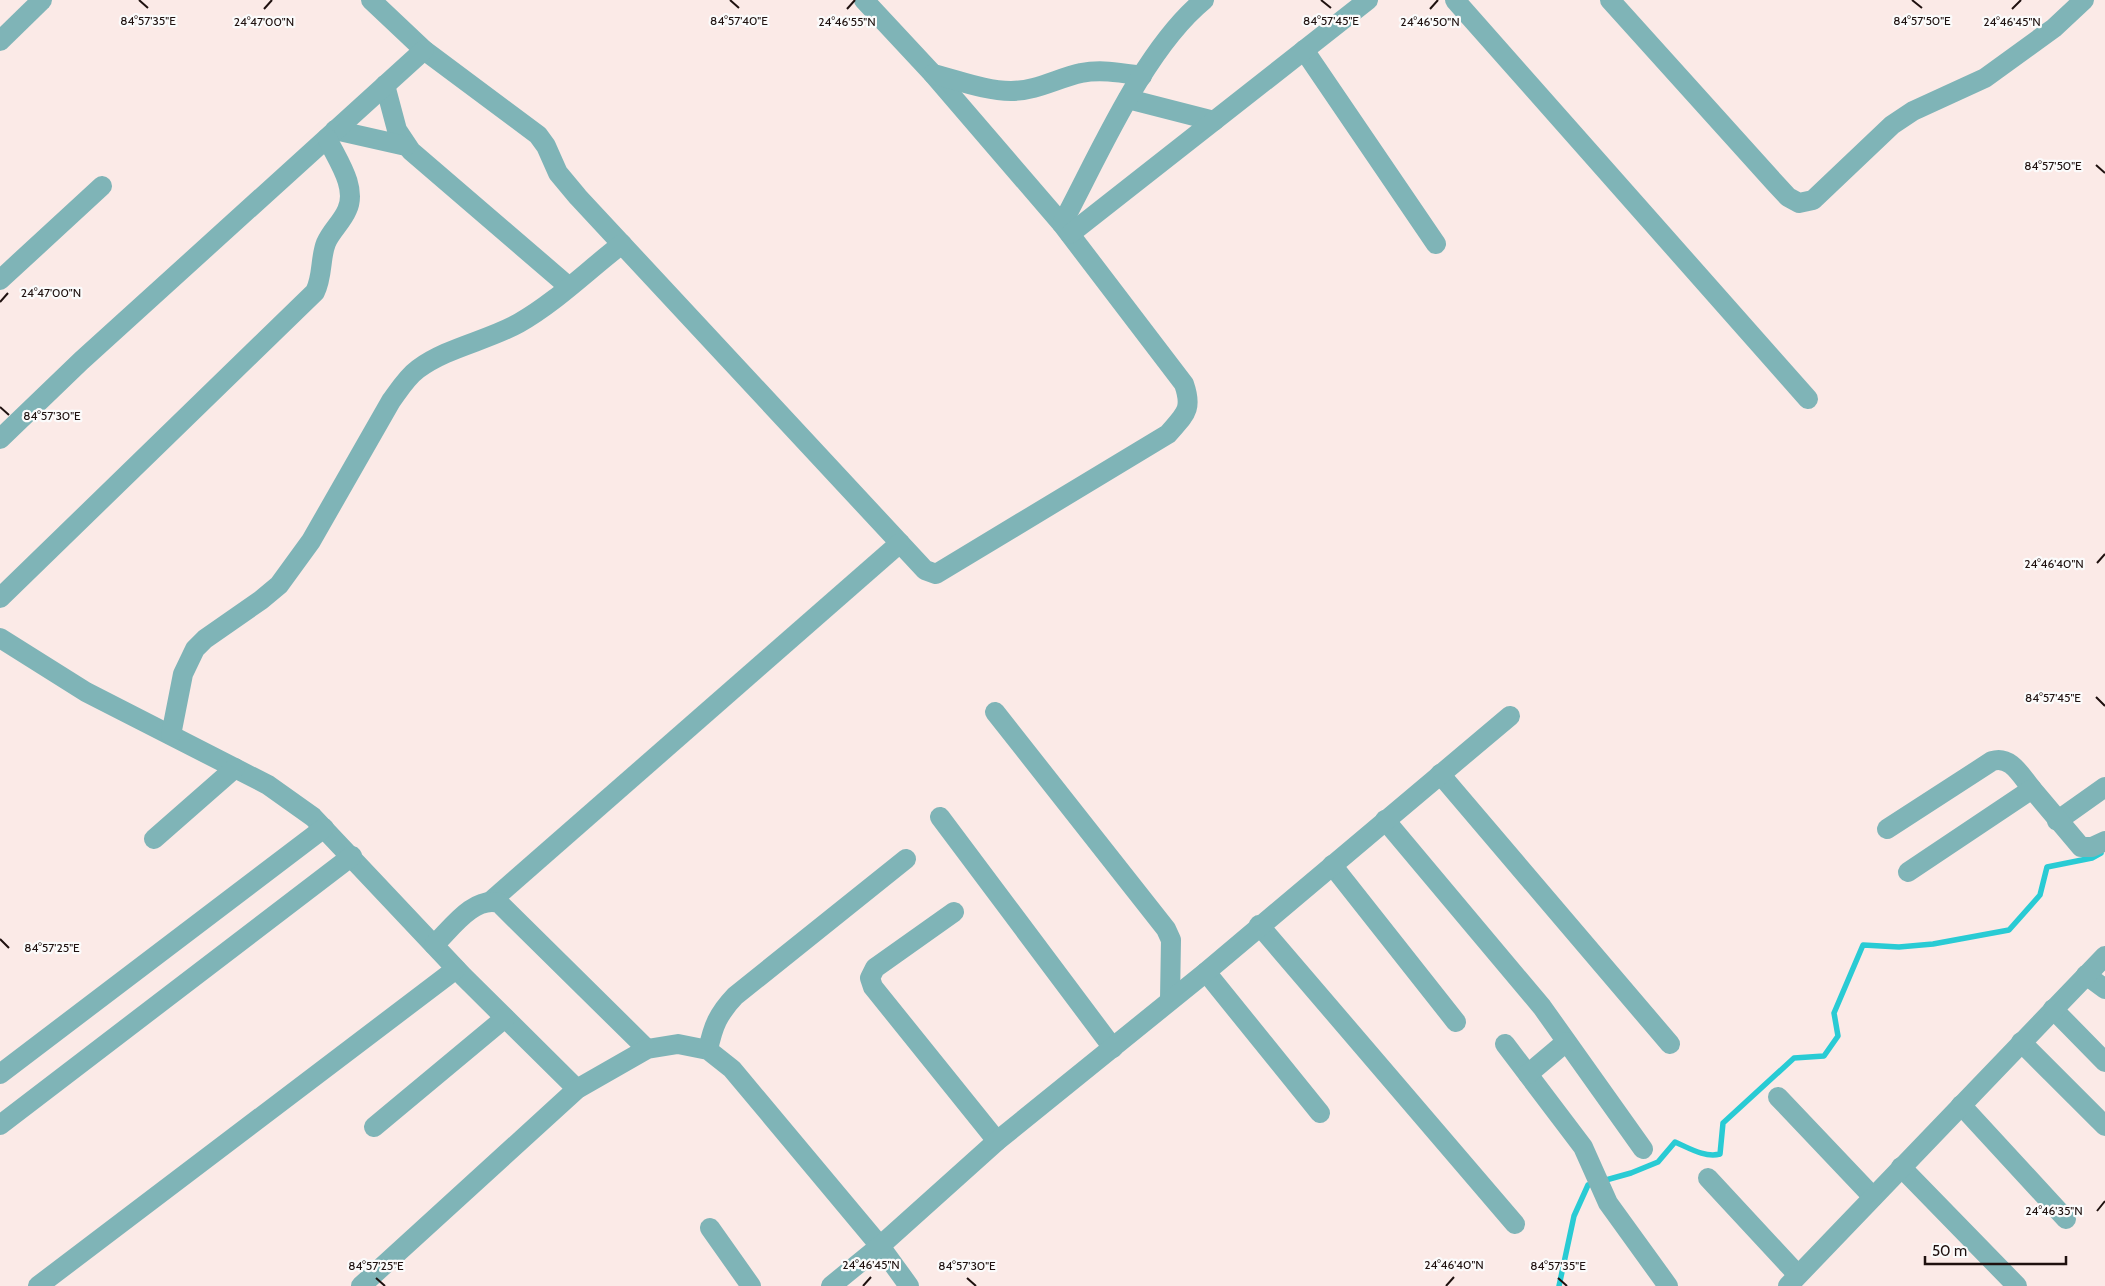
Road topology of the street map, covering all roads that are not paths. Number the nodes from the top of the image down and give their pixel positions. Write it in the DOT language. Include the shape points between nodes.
graph roads {
  1 [pos="42,0"];
  2 [pos="372,0"];
  3 [pos="864,0"];
  4 [pos="1204,0"];
  5 [pos="1368,0"];
  6 [pos="1454,0"];
  7 [pos="1610,0"];
  8 [pos="2084,0"];
  9 [pos="0,41"];
  10 [pos="424,50"];
  11 [pos="1304,50"];
  12 [pos="933,74"];
  13 [pos="1142,76"];
  14 [pos="385,85"];
  15 [pos="1128,99"];
  16 [pos="1214,120"];
  17 [pos="331,134"];
  18 [pos="406,146"];
  19 [pos="102,186"];
  20 [pos="1066,229"];
  21 [pos="622,244"];
  22 [pos="1436,244"];
  23 [pos="0,280"];
  24 [pos="568,286"];
  25 [pos="1808,399"];
  26 [pos="0,439"];
  27 [pos="900,543"];
  28 [pos="0,598"];
  29 [pos="2,642"];
  30 [pos="995,712"];
  31 [pos="1510,716"];
  32 [pos="172,736"];
  33 [pos="235,768"];
  34 [pos="1440,774"];
  35 [pos="2105,786"];
  36 [pos="2032,789"];
  37 [pos="940,817"];
  38 [pos="1385,820"];
  39 [pos="2057,821"];
  40 [pos="324,828"];
  41 [pos="1888,830"];
  42 [pos="154,839"];
  43 [pos="2105,841"];
  44 [pos="352,856"];
  45 [pos="906,859"];
  46 [pos="1332,865"];
  47 [pos="1908,872"];
  48 [pos="491,901"];
  49 [pos="954,912"];
  50 [pos="1259,925"];
  51 [pos="434,945"];
  52 [pos="2105,956"];
  53 [pos="456,969"];
  54 [pos="1206,972"];
  55 [pos="2086,975"];
  56 [pos="2105,989"];
  57 [pos="1170,999"];
  58 [pos="2053,1009"];
  59 [pos="505,1018"];
  60 [pos="1456,1022"];
  61 [pos="1566,1042"];
  62 [pos="2021,1042"];
  63 [pos="1505,1044"];
  64 [pos="1670,1044"];
  65 [pos="1113,1048"];
  66 [pos="647,1049"];
  67 [pos="708,1050"];
  68 [pos="2105,1062"];
  69 [pos="0,1074"];
  70 [pos="1528,1074"];
  71 [pos="577,1089"];
  72 [pos="1778,1097"];
  73 [pos="1961,1105"];
  74 [pos="1320,1113"];
  75 [pos="0,1125"];
  76 [pos="2105,1126"];
  77 [pos="374,1127"];
  78 [pos="997,1141"];
  79 [pos="1643,1149"];
  80 [pos="1901,1167"];
  81 [pos="1708,1178"];
  82 [pos="1873,1197"];
  83 [pos="2066,1219"];
  84 [pos="1516,1224"];
  85 [pos="710,1228"];
  86 [pos="880,1246"];
  87 [pos="1793,1281"];
  88 [pos="38,1286"];
  89 [pos="361,1286"];
  90 [pos="751,1286"];
  91 [pos="831,1286"];
  92 [pos="909,1286"];
  93 [pos="1668,1286"];
  94 [pos="2017,1286"];
  1 -- 9 [label="street"];
  2 -- 10 [label="street"];
  3 -- 12 [label="street"];
  4 -- 13 [label="street" via="1171,34"];
  5 -- 11 [label="street"];
  6 -- 25 [label="street"];
  7 -- 8 [label="street" via="1788,197 1799,203 1813,200 1892,125 1913,111 1985,78 2054,28"];
  10 -- 14 [label="street"];
  10 -- 21 [label="street" via="538,135 562,178"];
  11 -- 16 [label="street"];
  11 -- 22 [label="street"];
  12 -- 13 [label="street" via="1011,91 1031,89 1082,73"];
  12 -- 20 [label="street"];
  13 -- 15 [label="street"];
  14 -- 17 [label="street"];
  14 -- 18 [label="street" via="397,130"];
  15 -- 16 [label="street"];
  15 -- 20 [label="street"];
  16 -- 20 [label="street"];
  17 -- 18 [label="street"];
  17 -- 26 [label="street" via="80,360"];
  17 -- 28 [label="street" via="349,184 350,196 347,212 325,243 315,292"];
  18 -- 24 [label="street"];
  19 -- 23 [label="street"];
  20 -- 27 [label="street" via="1184,384 1189,399 1185,415 1168,434 942,572 930,574"];
  21 -- 24 [label="street"];
  21 -- 27 [label="street"];
  24 -- 32 [label="street" via="516,324 437,358 406,381 391,401 311,541 284,578 262,600 206,638 196,649 183,674"];
  27 -- 48 [label="street"];
  29 -- 32 [label="street" via="86,692"];
  30 -- 57 [label="street" via="1166,929 1171,940"];
  31 -- 34 [label="street"];
  32 -- 33 [label="street"];
  33 -- 40 [label="street" via="268,785"];
  33 -- 42 [label="street"];
  34 -- 38 [label="street"];
  34 -- 64 [label="street"];
  35 -- 39 [label="street"];
  36 -- 39 [label="street"];
  36 -- 41 [label="street" via="2009,761 2001,758"];
  36 -- 47 [label="street"];
  37 -- 65 [label="street"];
  38 -- 46 [label="street"];
  38 -- 61 [label="street" via="1542,1007"];
  39 -- 43 [label="street" via="2081,847 2092,847"];
  40 -- 44 [label="street"];
  40 -- 69 [label="street"];
  44 -- 51 [label="street"];
  44 -- 75 [label="street"];
  45 -- 67 [label="street" via="736,996 721,1011"];
  46 -- 50 [label="street"];
  46 -- 60 [label="street"];
  48 -- 51 [label="street" via="473,907"];
  48 -- 66 [label="street" via="499,903"];
  49 -- 78 [label="street" via="874,968 870,978 873,987"];
  50 -- 54 [label="street"];
  50 -- 84 [label="street"];
  51 -- 53 [label="street"];
  52 -- 55 [label="street"];
  53 -- 59 [label="street"];
  53 -- 88 [label="street"];
  54 -- 57 [label="street"];
  54 -- 74 [label="street"];
  55 -- 56 [label="street"];
  55 -- 58 [label="street"];
  57 -- 65 [label="street"];
  58 -- 62 [label="street"];
  58 -- 68 [label="street"];
  59 -- 71 [label="street"];
  59 -- 77 [label="street"];
  61 -- 70 [label="street"];
  61 -- 79 [label="street"];
  62 -- 73 [label="street"];
  62 -- 76 [label="street"];
  63 -- 70 [label="street"];
  65 -- 78 [label="street"];
  66 -- 67 [label="street" via="678,1044"];
  66 -- 71 [label="street"];
  67 -- 86 [label="street" via="732,1069"];
  70 -- 93 [label="street" via="1583,1147 1603,1193"];
  71 -- 89 [label="street"];
  72 -- 82 [label="street"];
  73 -- 80 [label="street"];
  73 -- 83 [label="street"];
  78 -- 86 [label="street"];
  80 -- 82 [label="street"];
  80 -- 94 [label="street"];
  81 -- 87 [label="street"];
  82 -- 87 [label="street"];
  85 -- 90 [label="street"];
  86 -- 91 [label="street"];
  86 -- 92 [label="street"];
}
